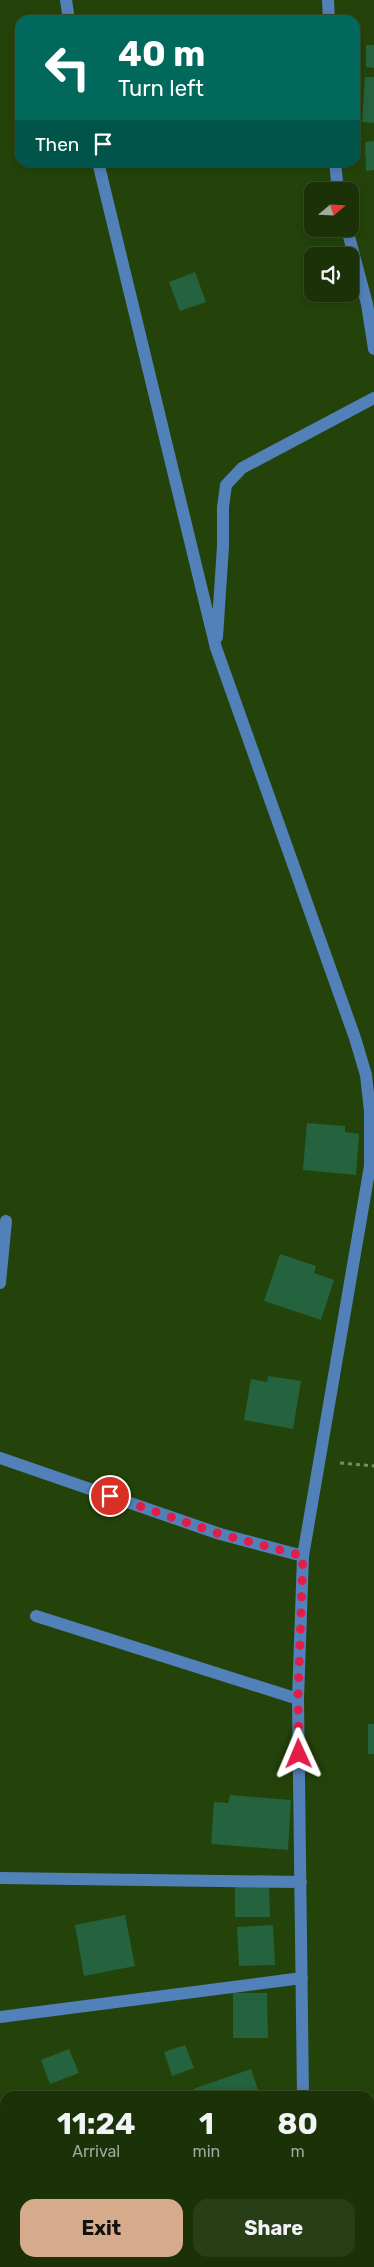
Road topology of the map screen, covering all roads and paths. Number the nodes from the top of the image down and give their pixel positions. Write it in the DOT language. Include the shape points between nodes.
graph roads {
  1 [pos="66,0"];
  2 [pos="328,0"];
  3 [pos="68,15"];
  4 [pos="328,15"];
  5 [pos="99,167"];
  6 [pos="336,167"];
  7 [pos="337,182"];
  8 [pos="349,238"];
  9 [pos="374,292"];
  10 [pos="367,304"];
  11 [pos="374,349"];
  12 [pos="374,398"];
  13 [pos="216,648"];
  14 [pos="6,1221"];
  15 [pos="0,1283"];
  16 [pos="0,1458"];
  17 [pos="320,1461"];
  18 [pos="374,1466"];
  19 [pos="303,1556"];
  20 [pos="36,1616"];
  21 [pos="298,1698"];
  22 [pos="0,1878"];
  23 [pos="301,1882"];
  24 [pos="302,1978"];
  25 [pos="0,2017"];
  26 [pos="303,2091"];
  1 -- 3 [label="street"];
  2 -- 4 [label="street"];
  5 -- 13 [label="street"];
  6 -- 7 [label="street"];
  8 -- 10 [label="street"];
  9 -- 10 [label="street"];
  10 -- 11 [label="street"];
  12 -- 13 [label="street" via="242,468 226,485"];
  13 -- 17 [label="street" via="366,1075 370,1166"];
  14 -- 15 [label="street"];
  16 -- 19 [label="street" via="220,1534"];
  17 -- 18 [label="path"];
  17 -- 19 [label="street"];
  19 -- 21 [label="street"];
  20 -- 21 [label="street"];
  21 -- 23 [label="street"];
  22 -- 23 [label="street"];
  23 -- 24 [label="street"];
  24 -- 25 [label="street"];
  24 -- 26 [label="street"];
}
